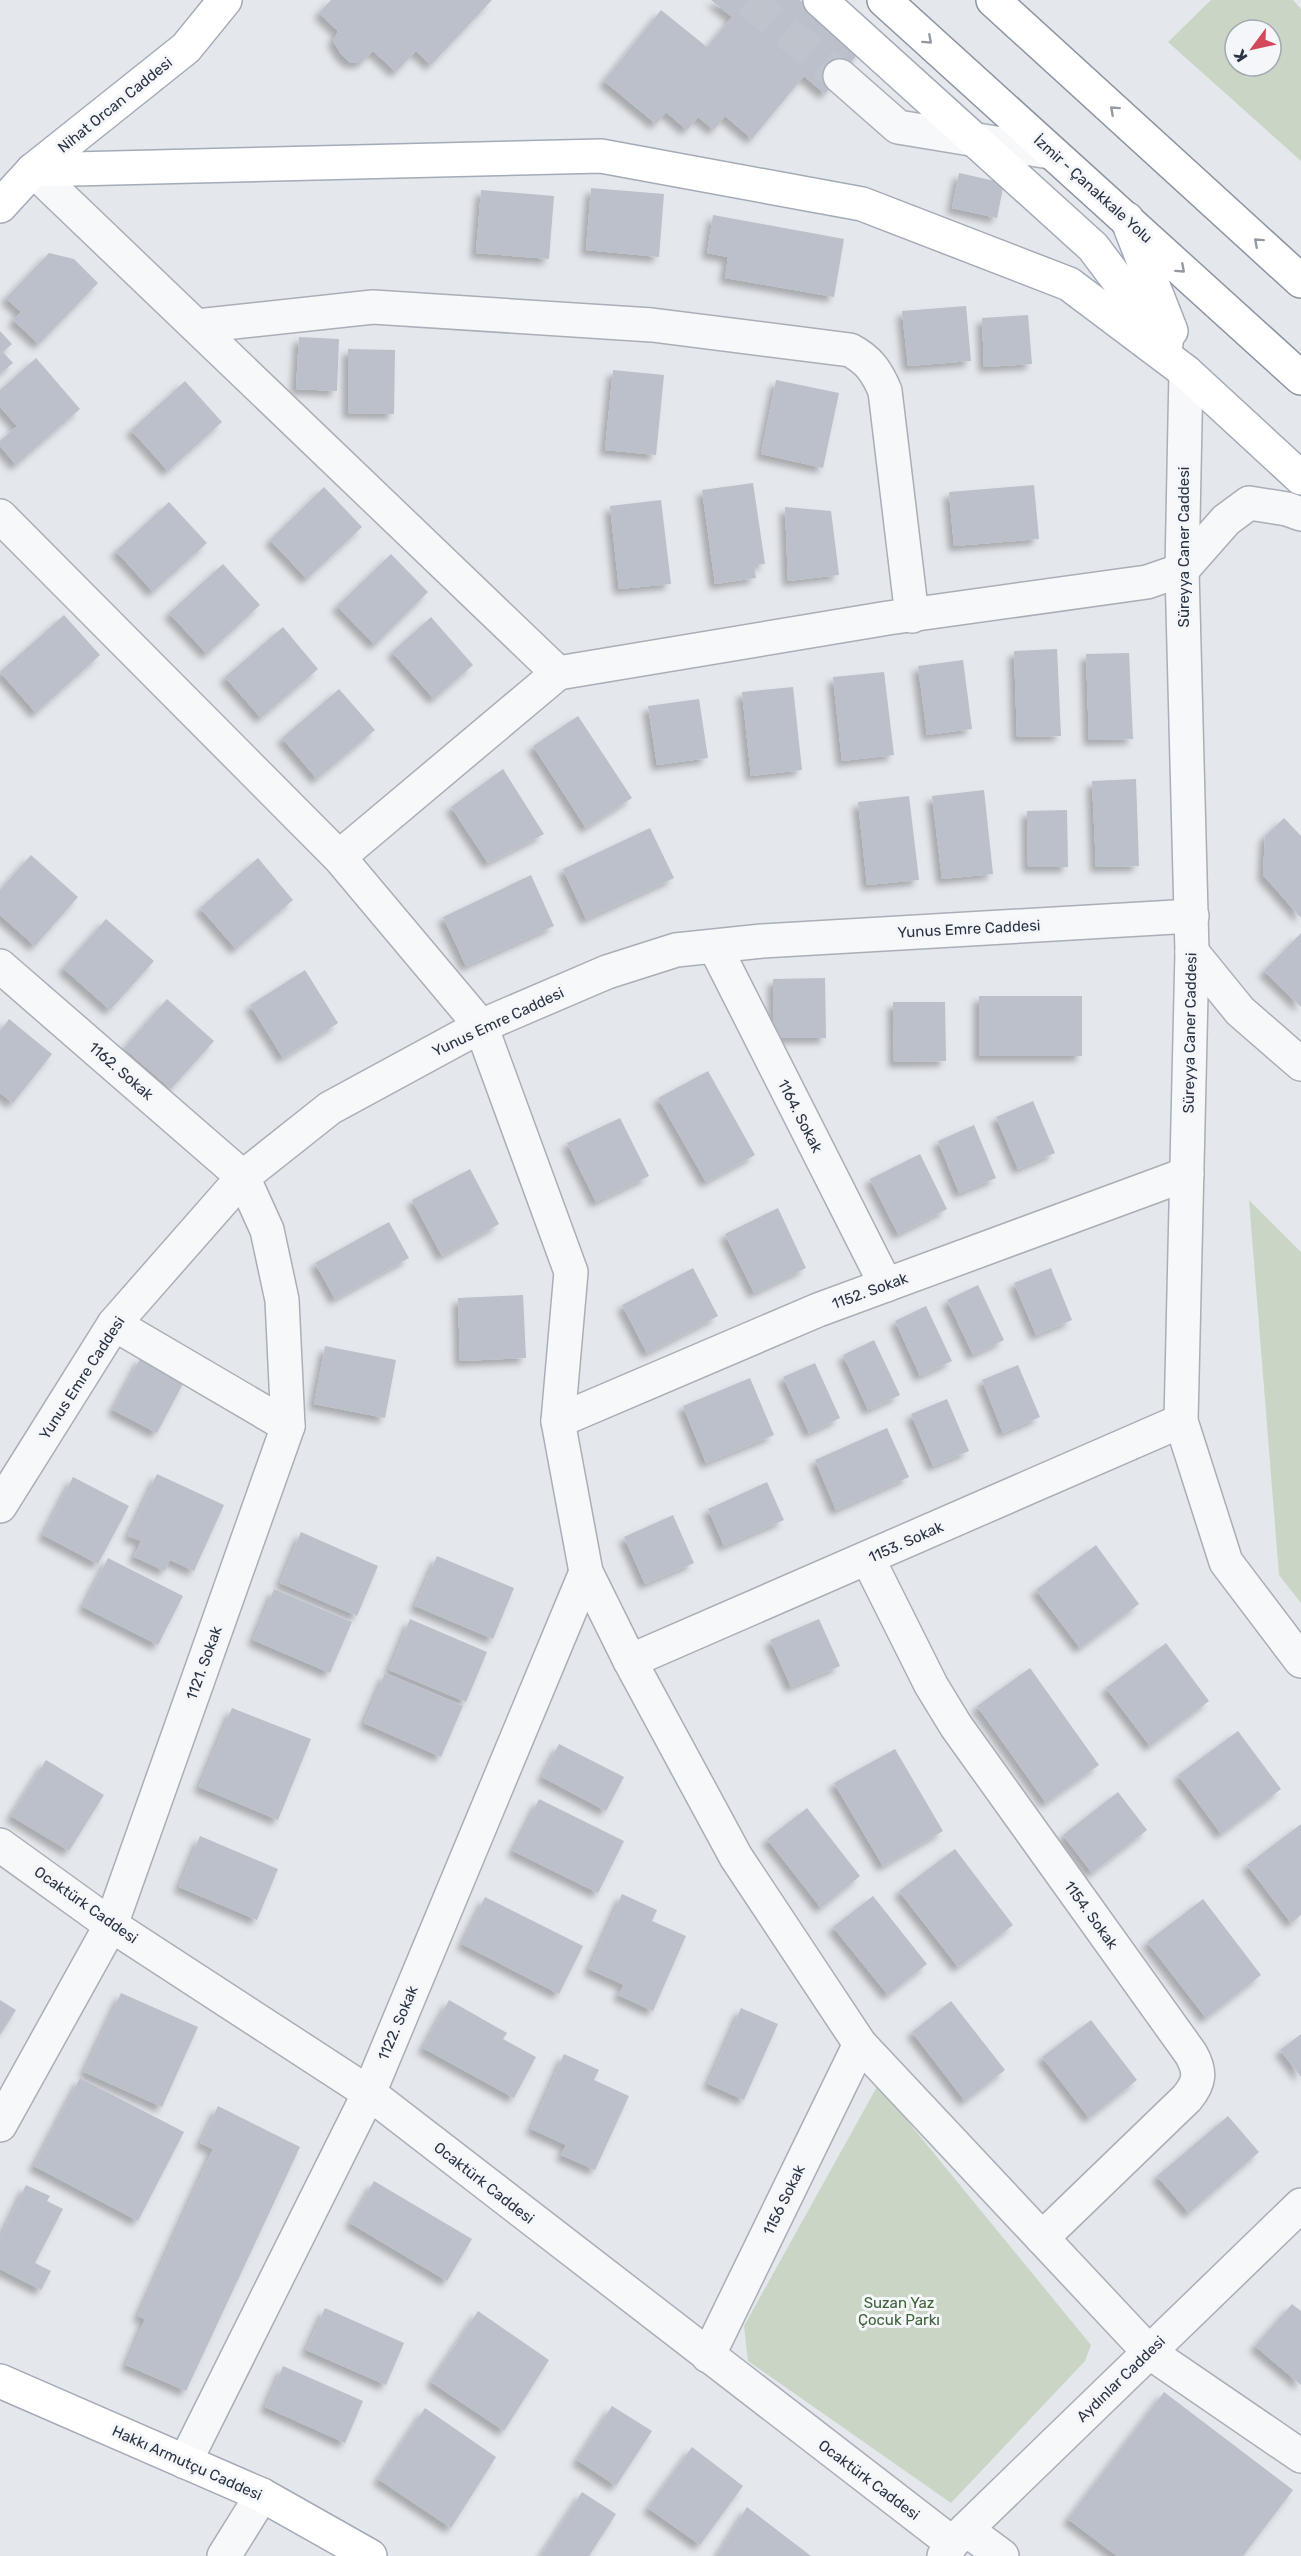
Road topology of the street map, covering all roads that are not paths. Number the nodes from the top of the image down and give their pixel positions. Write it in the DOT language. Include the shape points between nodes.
graph roads {
  1 [pos="225,0"];
  2 [pos="820,0"];
  3 [pos="884,0"];
  4 [pos="993,0"];
  5 [pos="840,76"];
  6 [pos="975,140"];
  7 [pos="1050,152"];
  8 [pos="33,170"];
  9 [pos="0,207"];
  10 [pos="1127,219"];
  11 [pos="1301,281"];
  12 [pos="196,326"];
  13 [pos="1186,372"];
  14 [pos="1301,378"];
  15 [pos="1301,478"];
  16 [pos="1301,514"];
  17 [pos="0,516"];
  18 [pos="1182,570"];
  19 [pos="912,616"];
  20 [pos="558,673"];
  21 [pos="339,857"];
  22 [pos="1192,916"];
  23 [pos="715,947"];
  24 [pos="1192,952"];
  25 [pos="0,966"];
  26 [pos="481,1026"];
  27 [pos="1301,1064"];
  28 [pos="1187,1174"];
  29 [pos="243,1177"];
  30 [pos="886,1285"];
  31 [pos="114,1324"];
  32 [pos="558,1421"];
  33 [pos="1181,1421"];
  34 [pos="288,1426"];
  35 [pos="0,1506"];
  36 [pos="868,1559"];
  37 [pos="586,1572"];
  38 [pos="630,1661"];
  39 [pos="1301,1662"];
  40 [pos="0,1845"];
  41 [pos="111,1924"];
  42 [pos="860,2044"];
  43 [pos="369,2093"];
  44 [pos="0,2125"];
  45 [pos="1301,2205"];
  46 [pos="1042,2238"];
  47 [pos="1149,2352"];
  48 [pos="708,2356"];
  49 [pos="0,2380"];
  50 [pos="1301,2456"];
  51 [pos="185,2462"];
  52 [pos="262,2495"];
  53 [pos="954,2543"];
  54 [pos="224,2556"];
  55 [pos="370,2556"];
  56 [pos="1002,2556"];
  1 -- 8 [label="main road, Nihat Orcan Caddesi" via="186,48"];
  2 -- 6 [label="main road"];
  3 -- 7 [label="main road, İzmir - Çanakkale Yolu, one-way"];
  11 -- 4 [label="main road, one-way"];
  5 -- 6 [label="street" via="898,127"];
  6 -- 7 [label="street"];
  6 -- 13 [label="main road" via="1093,247"];
  7 -- 10 [label="main road, İzmir - Çanakkale Yolu"];
  8 -- 9 [label="main road, Nihat Orcan Caddesi"];
  8 -- 12 [label="street"];
  8 -- 13 [label="main road" via="601,156 862,204 1069,284"];
  10 -- 13 [label="main road"];
  10 -- 14 [label="main road, İzmir - Çanakkale Yolu, one-way"];
  12 -- 19 [label="street" via="373,307 652,325 850,350 865,358 878,374 885,392"];
  12 -- 20 [label="street"];
  13 -- 15 [label="main road"];
  13 -- 18 [label="street, Süreyya Caner Caddesi"];
  16 -- 18 [label="street" via="1249,503 1226,520"];
  17 -- 21 [label="street"];
  18 -- 19 [label="street" via="1147,582"];
  18 -- 22 [label="street, Süreyya Caner Caddesi"];
  19 -- 20 [label="street"];
  20 -- 21 [label="street"];
  21 -- 26 [label="street"];
  22 -- 23 [label="street, Yunus Emre Caddesi"];
  22 -- 24 [label="street, Süreyya Caner Caddesi"];
  23 -- 26 [label="street, Yunus Emre Caddesi" via="676,950 606,972"];
  23 -- 30 [label="street, 1164. Sokak"];
  24 -- 27 [label="street" via="1240,1011"];
  24 -- 28 [label="street, Süreyya Caner Caddesi"];
  25 -- 29 [label="street, 1162. Sokak"];
  26 -- 29 [label="street, Yunus Emre Caddesi" via="330,1108"];
  26 -- 32 [label="street" via="571,1272"];
  28 -- 30 [label="street, 1152. Sokak"];
  28 -- 33 [label="street, Süreyya Caner Caddesi"];
  29 -- 31 [label="street, Yunus Emre Caddesi"];
  29 -- 34 [label="street, 1121. Sokak" via="267,1230 282,1300"];
  30 -- 32 [label="street, 1152. Sokak"];
  31 -- 34 [label="street"];
  31 -- 35 [label="street, Yunus Emre Caddesi"];
  32 -- 37 [label="street"];
  33 -- 36 [label="street, 1153. Sokak"];
  33 -- 39 [label="street, Süreyya Caner Caddesi" via="1226,1563"];
  34 -- 41 [label="street, 1121. Sokak"];
  36 -- 38 [label="street, 1153. Sokak"];
  36 -- 46 [label="street, 1154. Sokak" via="931,1685 956,1726 1198,2068 1199,2078 1187,2098"];
  37 -- 38 [label="street"];
  37 -- 43 [label="street, 1122. Sokak"];
  38 -- 42 [label="street" via="736,1857"];
  40 -- 41 [label="street, Ocaktürk Caddesi"];
  41 -- 43 [label="street, Ocaktürk Caddesi"];
  41 -- 44 [label="street, 1121. Sokak"];
  42 -- 46 [label="street"];
  42 -- 48 [label="street, 1156 Sokak"];
  43 -- 48 [label="street, Ocaktürk Caddesi"];
  43 -- 51 [label="street, 1122. Sokak"];
  45 -- 47 [label="street, Aydınlar Caddesi"];
  46 -- 47 [label="street"];
  47 -- 50 [label="street"];
  47 -- 53 [label="street, Aydınlar Caddesi"];
  48 -- 53 [label="street, Ocaktürk Caddesi"];
  49 -- 51 [label="main road, Hakkı Armutçu Caddesi"];
  51 -- 52 [label="main road, Hakkı Armutçu Caddesi"];
  52 -- 54 [label="street"];
  52 -- 55 [label="main road, Hakkı Armutçu Caddesi"];
  53 -- 56 [label="street, Ocaktürk Caddesi"];
}
